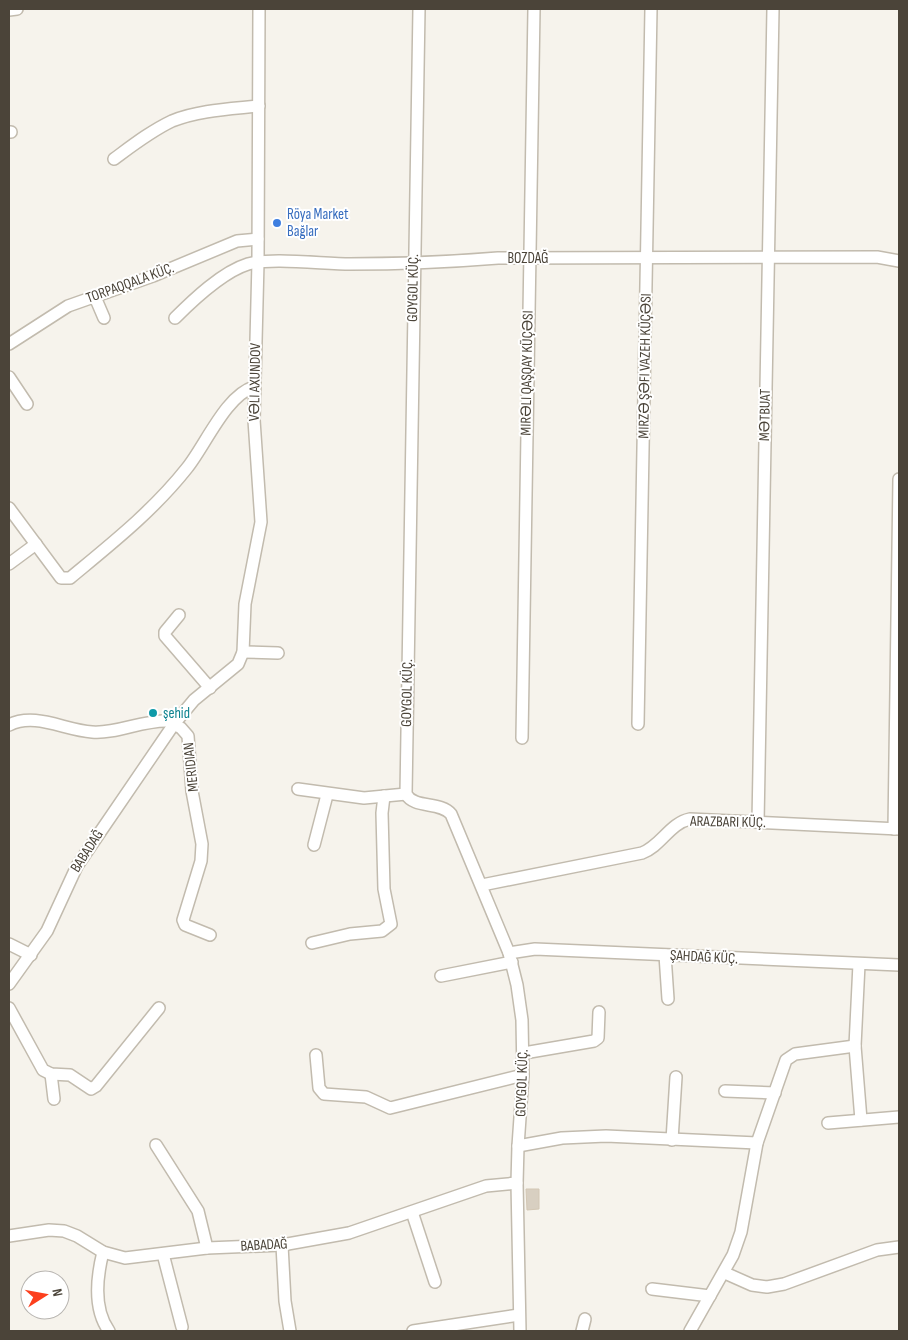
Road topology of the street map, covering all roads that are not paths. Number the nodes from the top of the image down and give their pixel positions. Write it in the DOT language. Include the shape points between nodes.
graph roads {
  1 [pos="17,9"];
  2 [pos="258,9"];
  3 [pos="419,9"];
  4 [pos="534,9"];
  5 [pos="651,9"];
  6 [pos="773,9"];
  7 [pos="9,10"];
  8 [pos="259,106"];
  9 [pos="114,159"];
  10 [pos="258,239"];
  11 [pos="528,258"];
  12 [pos="767,258"];
  13 [pos="647,259"];
  14 [pos="899,261"];
  15 [pos="258,262"];
  16 [pos="414,263"];
  17 [pos="96,297"];
  18 [pos="104,318"];
  19 [pos="175,318"];
  20 [pos="9,344"];
  21 [pos="9,377"];
  22 [pos="254,388"];
  23 [pos="26,404"];
  24 [pos="899,479"];
  25 [pos="9,508"];
  26 [pos="36,544"];
  27 [pos="9,564"];
  28 [pos="179,616"];
  29 [pos="243,652"];
  30 [pos="278,653"];
  31 [pos="210,688"];
  32 [pos="174,724"];
  33 [pos="638,724"];
  34 [pos="9,725"];
  35 [pos="522,738"];
  36 [pos="298,789"];
  37 [pos="406,794"];
  38 [pos="327,795"];
  39 [pos="384,796"];
  40 [pos="758,822"];
  41 [pos="896,829"];
  42 [pos="314,845"];
  43 [pos="482,885"];
  44 [pos="210,936"];
  45 [pos="312,942"];
  46 [pos="9,944"];
  47 [pos="31,954"];
  48 [pos="665,955"];
  49 [pos="510,958"];
  50 [pos="859,964"];
  51 [pos="899,965"];
  52 [pos="441,976"];
  53 [pos="9,984"];
  54 [pos="668,999"];
  55 [pos="9,1008"];
  56 [pos="159,1008"];
  57 [pos="599,1012"];
  58 [pos="854,1046"];
  59 [pos="524,1053"];
  60 [pos="316,1055"];
  61 [pos="51,1074"];
  62 [pos="524,1075"];
  63 [pos="676,1077"];
  64 [pos="725,1091"];
  65 [pos="775,1093"];
  66 [pos="54,1099"];
  67 [pos="899,1117"];
  68 [pos="861,1120"];
  69 [pos="828,1123"];
  70 [pos="672,1140"];
  71 [pos="757,1144"];
  72 [pos="156,1145"];
  73 [pos="518,1146"];
  74 [pos="517,1183"];
  75 [pos="412,1212"];
  76 [pos="9,1236"];
  77 [pos="282,1245"];
  78 [pos="899,1247"];
  79 [pos="207,1248"];
  80 [pos="104,1252"];
  81 [pos="163,1254"];
  82 [pos="724,1273"];
  83 [pos="435,1282"];
  84 [pos="652,1289"];
  85 [pos="710,1296"];
  86 [pos="519,1315"];
  87 [pos="585,1319"];
  88 [pos="182,1327"];
  89 [pos="109,1331"];
  90 [pos="290,1331"];
  91 [pos="412,1331"];
  92 [pos="520,1331"];
  93 [pos="582,1331"];
  94 [pos="690,1331"];
  1 -- 7 [label="street"];
  2 -- 8 [label="street, VƏLI AXUNDOV"];
  3 -- 16 [label="street, GOYGOL KÜÇ."];
  4 -- 11 [label="street, MIRƏLI QAŞQAY KÜÇƏSI"];
  5 -- 13 [label="street, MIRZƏ ŞƏFI VAZEH KÜÇƏSI"];
  6 -- 12 [label="street, MƏTBUAT"];
  8 -- 9 [label="street" via="201,113 174,121"];
  8 -- 10 [label="street, VƏLI AXUNDOV"];
  10 -- 15 [label="street, VƏLI AXUNDOV"];
  10 -- 17 [label="street, TORPAQQALA KÜÇ." via="237,241"];
  11 -- 13 [label="street, BOZDAĞ"];
  11 -- 16 [label="street, BOZDAĞ"];
  11 -- 35 [label="street, MIRƏLI QAŞQAY KÜÇƏSI"];
  12 -- 13 [label="street, BOZDAĞ"];
  12 -- 14 [label="street, BOZDAĞ" via="877,257"];
  12 -- 40 [label="street, MƏTBUAT"];
  13 -- 33 [label="street, MIRZƏ ŞƏFI VAZEH KÜÇƏSI"];
  15 -- 16 [label="street, BOZDAĞ"];
  15 -- 19 [label="street, BOZDAĞ" via="229,274 192,300"];
  15 -- 22 [label="street, VƏLI AXUNDOV"];
  16 -- 37 [label="street, GOYGOL KÜÇ."];
  17 -- 18 [label="street"];
  17 -- 20 [label="street, TORPAQQALA KÜÇ." via="68,306"];
  21 -- 23 [label="street"];
  22 -- 26 [label="street" via="238,395 187,468 142,518 70,578 61,578"];
  22 -- 29 [label="street, VƏLI AXUNDOV" via="261,522 245,604"];
  24 -- 41 [label="street"];
  25 -- 26 [label="street"];
  26 -- 27 [label="street"];
  28 -- 31 [label="street" via="165,636"];
  29 -- 30 [label="street"];
  29 -- 31 [label="street" via="238,664"];
  31 -- 32 [label="street" via="188,706"];
  32 -- 34 [label="street, MERIDIAN" via="160,721 94,732 31,719"];
  32 -- 44 [label="street, MERIDIAN" via="186,733 191,747 192,791 202,844 201,861 183,920 185,925"];
  32 -- 47 [label="street, BABADAĞ" via="76,866 47,931"];
  36 -- 38 [label="street"];
  37 -- 39 [label="street"];
  37 -- 43 [label="street, GOYGOL KÜÇ." via="412,801 443,808 451,814"];
  38 -- 39 [label="street"];
  38 -- 42 [label="street"];
  39 -- 45 [label="street" via="384,889 391,924 382,931"];
  40 -- 41 [label="street"];
  40 -- 43 [label="street" via="684,820 656,846 642,853"];
  43 -- 49 [label="street, GOYGOL KÜÇ."];
  46 -- 47 [label="street"];
  47 -- 53 [label="street, BABADAĞ"];
  48 -- 49 [label="street, ŞAHDAĞ KÜÇ." via="536,949"];
  48 -- 50 [label="street, ŞAHDAĞ KÜÇ."];
  48 -- 54 [label="street"];
  49 -- 52 [label="street, ŞAHDAĞ KÜÇ."];
  49 -- 59 [label="street, GOYGOL KÜÇ." via="521,1011"];
  50 -- 51 [label="street, ŞAHDAĞ KÜÇ."];
  50 -- 58 [label="street"];
  55 -- 61 [label="street" via="43,1070"];
  56 -- 61 [label="street" via="93,1088 88,1089 70,1075"];
  57 -- 59 [label="street" via="598,1038 594,1042"];
  58 -- 65 [label="street" via="790,1056"];
  58 -- 68 [label="street"];
  59 -- 62 [label="street, GOYGOL KÜÇ."];
  60 -- 62 [label="street" via="320,1088 324,1094 366,1097 390,1108"];
  61 -- 66 [label="street"];
  62 -- 73 [label="street, GOYGOL KÜÇ."];
  63 -- 70 [label="street"];
  64 -- 65 [label="street"];
  65 -- 71 [label="street"];
  67 -- 68 [label="street"];
  68 -- 69 [label="street"];
  70 -- 71 [label="street"];
  70 -- 73 [label="street" via="585,1136"];
  71 -- 82 [label="street" via="741,1232"];
  72 -- 79 [label="street" via="198,1211"];
  73 -- 74 [label="street, GOYGOL KÜÇ."];
  74 -- 75 [label="street, BABADAĞ" via="486,1186"];
  74 -- 86 [label="street, GOYGOL KÜÇ."];
  75 -- 77 [label="street, BABADAĞ" via="348,1233"];
  75 -- 83 [label="street"];
  76 -- 80 [label="street, BABADAĞ" via="64,1231"];
  77 -- 79 [label="street, BABADAĞ"];
  77 -- 90 [label="street"];
  78 -- 82 [label="street" via="877,1250 768,1287 752,1285"];
  79 -- 81 [label="street, BABADAĞ"];
  80 -- 81 [label="street, BABADAĞ" via="125,1258"];
  80 -- 89 [label="street" via="98,1283 100,1305"];
  81 -- 88 [label="street"];
  82 -- 85 [label="street"];
  84 -- 85 [label="street"];
  85 -- 94 [label="street"];
  86 -- 91 [label="street"];
  86 -- 92 [label="street, GOYGOL KÜÇ."];
  87 -- 93 [label="street"];
}
